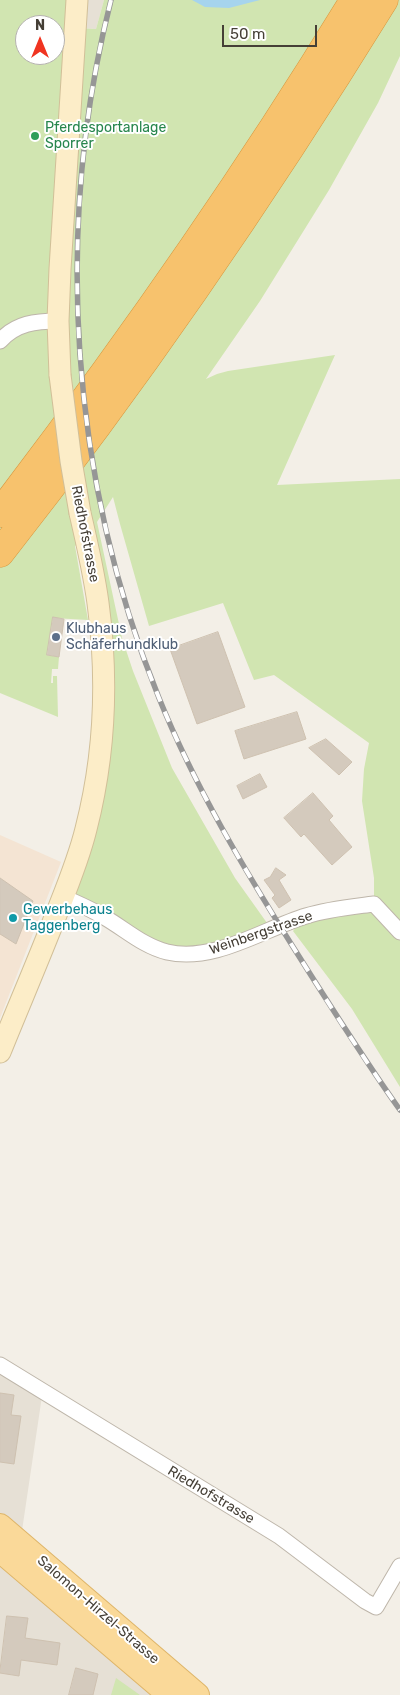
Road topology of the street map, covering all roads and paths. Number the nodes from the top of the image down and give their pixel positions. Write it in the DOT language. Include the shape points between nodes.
graph roads {
  1 [pos="77,0"];
  2 [pos="354,0"];
  3 [pos="384,0"];
  4 [pos="58,321"];
  5 [pos="0,341"];
  6 [pos="0,513"];
  7 [pos="0,553"];
  8 [pos="63,897"];
  9 [pos="400,932"];
  10 [pos="0,1052"];
  11 [pos="0,1365"];
  12 [pos="0,1526"];
  13 [pos="0,1550"];
  14 [pos="400,1566"];
  15 [pos="170,1695"];
  16 [pos="196,1695"];
  1 -- 4 [label="street, Riedhofstrasse"];
  2 -- 6 [label="highway" via="198,241 71,420"];
  3 -- 7 [label="highway" via="201,282"];
  4 -- 5 [label="street" via="24,324"];
  4 -- 8 [label="street, Riedhofstrasse, bridge" via="60,375 71,461 98,602 104,657 100,752 91,806"];
  8 -- 9 [label="street, Weinbergstrasse" via="168,952 210,952 308,915 374,904"];
  8 -- 10 [label="street, Riedhofstrasse"];
  11 -- 14 [label="street, Riedhofstrasse" via="279,1536 376,1607"];
  12 -- 16 [label="main road, Salomon-Hirzel-Strasse"];
  13 -- 15 [label="main road, Salomon-Hirzel-Strasse"];
}
